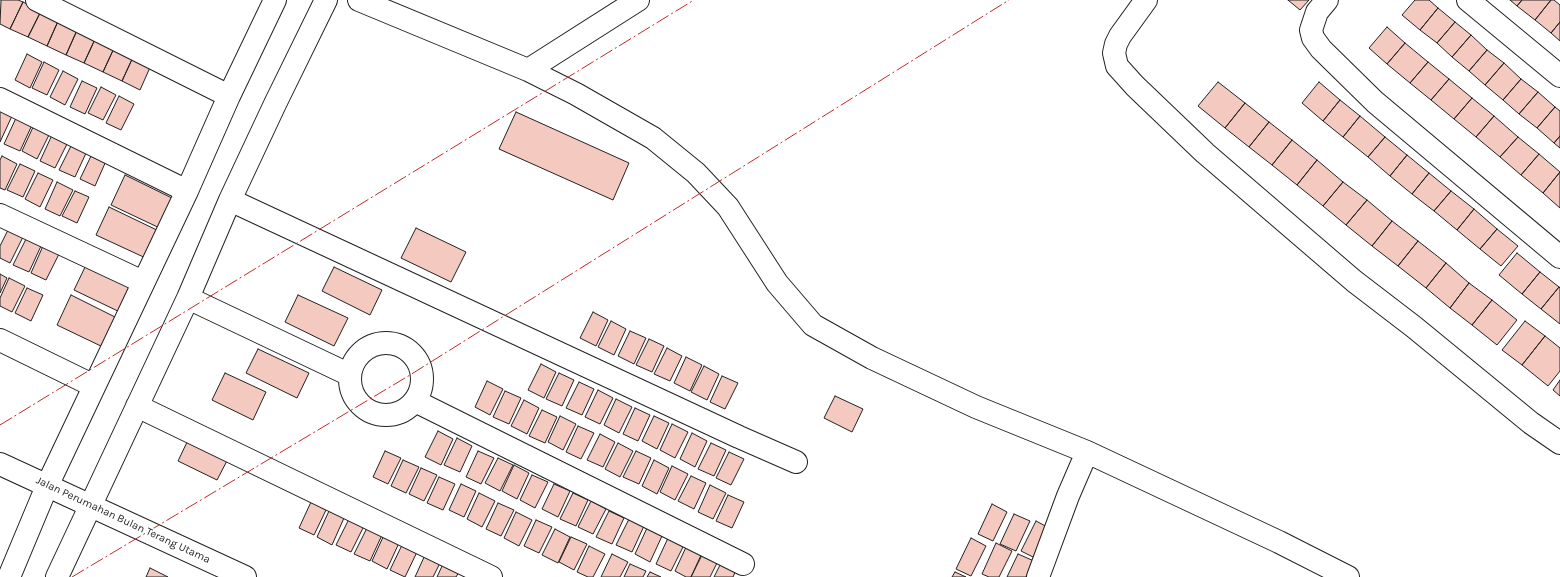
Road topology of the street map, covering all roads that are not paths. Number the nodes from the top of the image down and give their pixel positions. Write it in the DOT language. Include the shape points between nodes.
graph roads {
  1 [pos="36,0"];
  2 [pos="275,0"];
  3 [pos="326,0"];
  4 [pos="359,0"];
  5 [pos="638,0"];
  6 [pos="1146,0"];
  7 [pos="1328,0"];
  8 [pos="1468,0"];
  9 [pos="528,70"];
  10 [pos="1560,76"];
  11 [pos="229,96"];
  12 [pos="0,99"];
  13 [pos="187,191"];
  14 [pos="230,200"];
  15 [pos="0,214"];
  16 [pos="1560,257"];
  17 [pos="143,282"];
  18 [pos="188,298"];
  19 [pos="0,340"];
  20 [pos="350,375"];
  21 [pos="94,386"];
  22 [pos="415,401"];
  23 [pos="138,406"];
  24 [pos="1560,443"];
  25 [pos="1087,452"];
  26 [pos="796,462"];
  27 [pos="0,464"];
  28 [pos="47,486"];
  29 [pos="92,506"];
  30 [pos="743,564"];
  31 [pos="9,577"];
  32 [pos="57,577"];
  33 [pos="245,577"];
  34 [pos="491,577"];
  35 [pos="1038,577"];
  36 [pos="1348,577"];
  1 -- 11 [label="street"];
  2 -- 11 [label="street"];
  3 -- 14 [label="street"];
  4 -- 9 [label="street"];
  5 -- 9 [label="street"];
  6 -- 24 [label="street" via="1120,36 1114,53 1117,66 1135,86 1205,153 1354,281 1531,423"];
  7 -- 16 [label="street" via="1318,12 1311,30 1321,49 1375,102"];
  8 -- 10 [label="street"];
  9 -- 25 [label="street" via="653,138 696,173 728,207 778,282 813,325 872,358 976,407"];
  11 -- 13 [label="street"];
  12 -- 13 [label="street"];
  13 -- 17 [label="street"];
  14 -- 18 [label="street"];
  14 -- 26 [label="street"];
  15 -- 17 [label="street"];
  17 -- 21 [label="street"];
  18 -- 20 [label="street"];
  18 -- 23 [label="street"];
  19 -- 21 [label="street"];
  20 -- 22 [label="street" via="353,393 364,408 381,415 400,412"];
  20 -- 22 [label="street" via="357,357 372,345 391,343 408,350 420,365 422,384"];
  21 -- 28 [label="street"];
  22 -- 30 [label="street"];
  23 -- 29 [label="street"];
  23 -- 34 [label="street"];
  25 -- 35 [label="street"];
  25 -- 36 [label="street"];
  27 -- 28 [label="street, Jalan Perumahan Bulan Terang Utama"];
  28 -- 29 [label="street, Jalan Perumahan Bulan Terang Utama"];
  28 -- 31 [label="street"];
  29 -- 32 [label="street"];
  29 -- 33 [label="street, Jalan Perumahan Bulan Terang Utama"];
}
